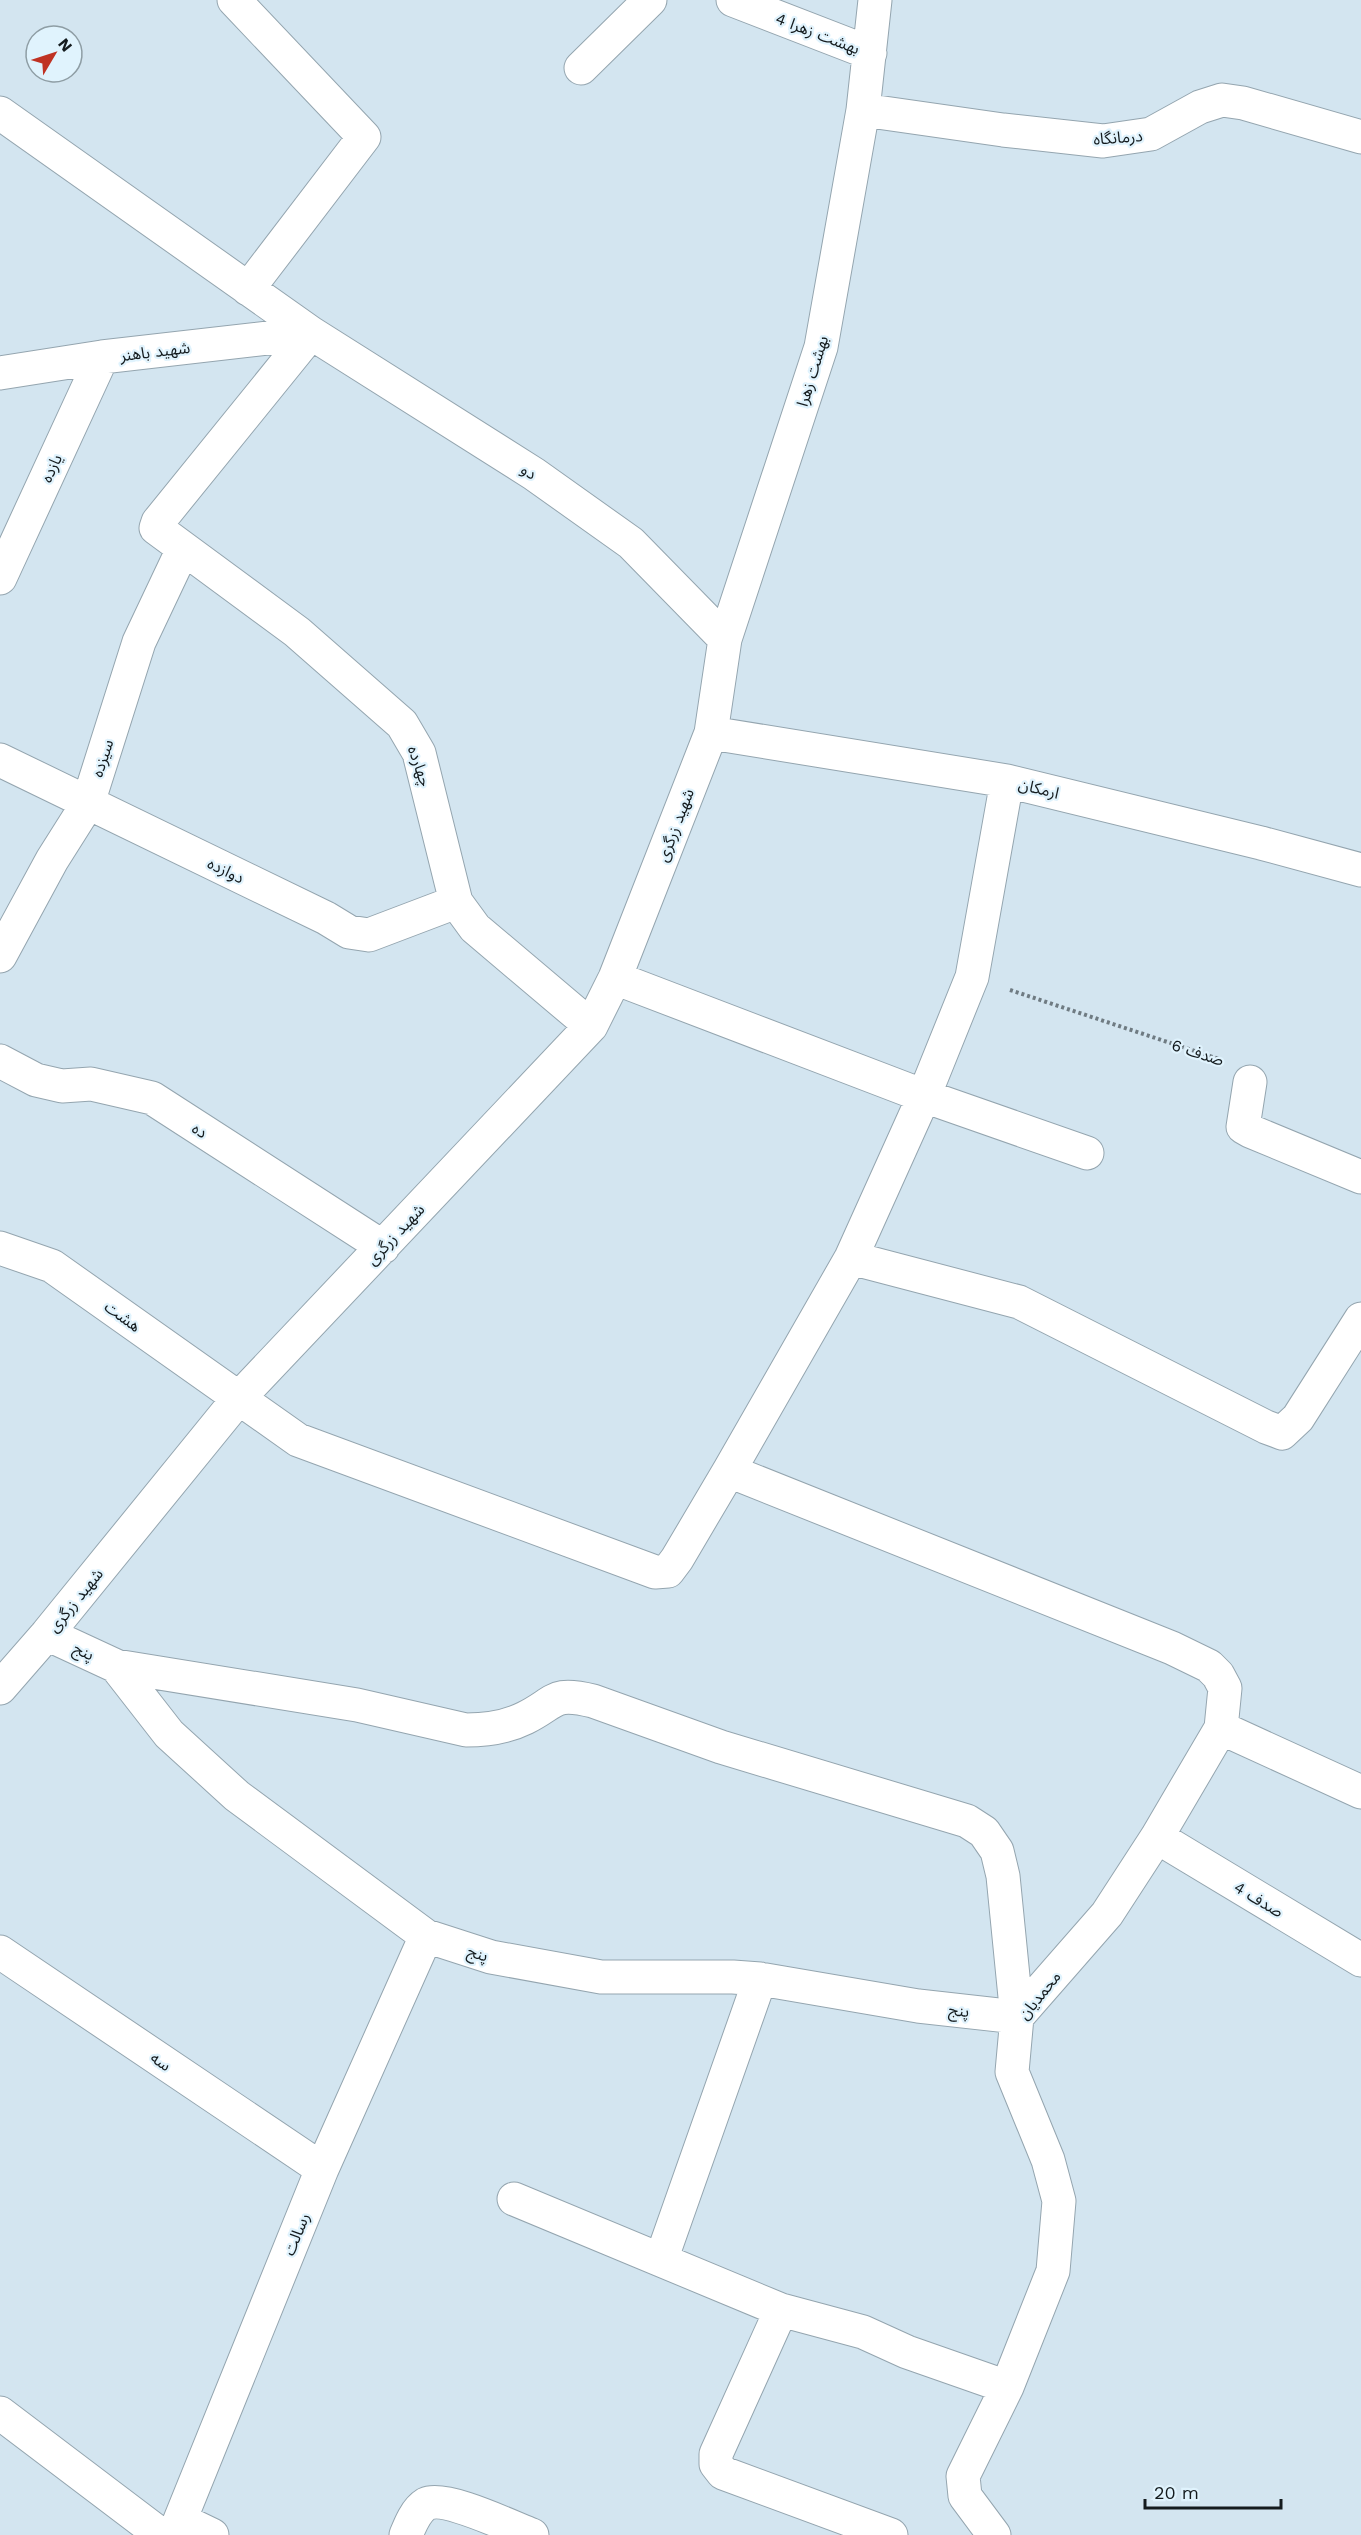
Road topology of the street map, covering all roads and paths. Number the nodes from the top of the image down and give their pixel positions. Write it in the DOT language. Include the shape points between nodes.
graph roads {
  1 [pos="234,0"];
  2 [pos="650,0"];
  3 [pos="733,0"];
  4 [pos="875,0"];
  5 [pos="870,53"];
  6 [pos="581,68"];
  7 [pos="863,110"];
  8 [pos="0,113"];
  9 [pos="1361,137"];
  10 [pos="249,289"];
  11 [pos="311,333"];
  12 [pos="102,357"];
  13 [pos="0,373"];
  14 [pos="183,549"];
  15 [pos="0,578"];
  16 [pos="725,639"];
  17 [pos="711,733"];
  18 [pos="0,760"];
  19 [pos="1007,780"];
  20 [pos="88,803"];
  21 [pos="1361,870"];
  22 [pos="456,902"];
  23 [pos="0,956"];
  24 [pos="972,977"];
  25 [pos="615,978"];
  26 [pos="591,1026"];
  27 [pos="0,1061"];
  28 [pos="1250,1082"];
  29 [pos="924,1096"];
  30 [pos="1087,1153"];
  31 [pos="1361,1177"];
  32 [pos="383,1247"];
  33 [pos="0,1248"];
  34 [pos="851,1258"];
  35 [pos="1361,1319"];
  36 [pos="238,1399"];
  37 [pos="729,1471"];
  38 [pos="47,1634"];
  39 [pos="116,1666"];
  40 [pos="0,1688"];
  41 [pos="1221,1728"];
  42 [pos="1361,1792"];
  43 [pos="1157,1837"];
  44 [pos="426,1936"];
  45 [pos="0,1952"];
  46 [pos="1361,1960"];
  47 [pos="760,1979"];
  48 [pos="1017,2017"];
  49 [pos="322,2169"];
  50 [pos="514,2199"];
  51 [pos="661,2260"];
  52 [pos="781,2310"];
  53 [pos="1007,2387"];
  54 [pos="0,2413"];
  55 [pos="172,2530"];
  56 [pos="212,2535"];
  57 [pos="406,2535"];
  58 [pos="532,2535"];
  59 [pos="891,2535"];
  60 [pos="994,2535"];
  1 -- 10 [label="street" via="364,136"];
  2 -- 6 [label="street"];
  3 -- 5 [label="street, بهشت زهرا 4"];
  4 -- 5 [label="street, بهشت زهرا"];
  5 -- 7 [label="street, بهشت زهرا"];
  7 -- 9 [label="street, درمانگاه" via="1103,141 1151,134 1200,107 1222,100"];
  7 -- 16 [label="street, بهشت زهرا" via="821,347"];
  8 -- 10 [label="street, دو"];
  10 -- 11 [label="street, دو"];
  11 -- 12 [label="street, شهید باهنر"];
  11 -- 14 [label="street, چهارده" via="158,522 156,528"];
  11 -- 16 [label="street, دو" via="534,474 631,543"];
  12 -- 13 [label="street, شهید باهنر"];
  12 -- 15 [label="street, یازده"];
  14 -- 20 [label="street, سیزده" via="139,642"];
  14 -- 22 [label="street, چهارده" via="297,632 402,724 419,753"];
  16 -- 17 [label="street, بهشت زهرا"];
  17 -- 19 [label="street, ارمکان"];
  17 -- 25 [label="street, شهید زرگری"];
  18 -- 20 [label="street, دوازده"];
  19 -- 21 [label="street, ارمکان"];
  19 -- 24 [label="street, هشت"];
  20 -- 22 [label="street, دوازده" via="349,932 369,935"];
  20 -- 23 [label="street, سیزده"];
  22 -- 26 [label="street, چهارده" via="475,928"];
  24 -- 28 [label="path, صدف 6" via="1243,1067 1249,1072"];
  24 -- 29 [label="street, هشت"];
  25 -- 26 [label="street, شهید زرگری"];
  25 -- 29 [label="street"];
  26 -- 32 [label="street, شهید زرگری"];
  27 -- 32 [label="street, ده" via="36,1080 62,1086 92,1084 152,1098"];
  28 -- 31 [label="street" via="1243,1126"];
  29 -- 30 [label="street"];
  29 -- 34 [label="street, هشت"];
  32 -- 36 [label="street, شهید زرگری"];
  33 -- 36 [label="street, هشت" via="52,1266"];
  34 -- 35 [label="street" via="1019,1302 1282,1433 1298,1418"];
  34 -- 37 [label="street, هشت"];
  36 -- 37 [label="street, هشت" via="298,1440 655,1572 668,1570 677,1559"];
  36 -- 38 [label="street, شهید زرگری"];
  37 -- 41 [label="street" via="1209,1666 1225,1688"];
  38 -- 39 [label="street, پنج"];
  38 -- 40 [label="street, شهید زرگری"];
  39 -- 44 [label="street, پنج" via="169,1734 237,1796"];
  39 -- 48 [label="street" via="357,1705 466,1730 511,1724 554,1699 572,1696 967,1821 984,1832 997,1851"];
  41 -- 42 [label="street"];
  41 -- 43 [label="street, محمدیان"];
  43 -- 46 [label="street, صدف 4"];
  43 -- 48 [label="street, محمدیان" via="1107,1914"];
  44 -- 47 [label="street, پنج" via="491,1957 601,1977"];
  44 -- 49 [label="street, رسالت"];
  45 -- 49 [label="street, سه"];
  47 -- 48 [label="street, پنج" via="918,2006"];
  47 -- 51 [label="street"];
  48 -- 53 [label="street, محمدیان" via="1012,2072 1059,2201 1053,2271"];
  49 -- 55 [label="street, رسالت"];
  50 -- 51 [label="street"];
  51 -- 52 [label="street"];
  52 -- 53 [label="street" via="863,2332"];
  52 -- 59 [label="street" via="716,2454 716,2464 723,2473"];
  53 -- 60 [label="street, محمدیان" via="963,2476 965,2496"];
  54 -- 55 [label="street"];
  55 -- 56 [label="street"];
  57 -- 58 [label="street" via="426,2505 446,2502"];
}
